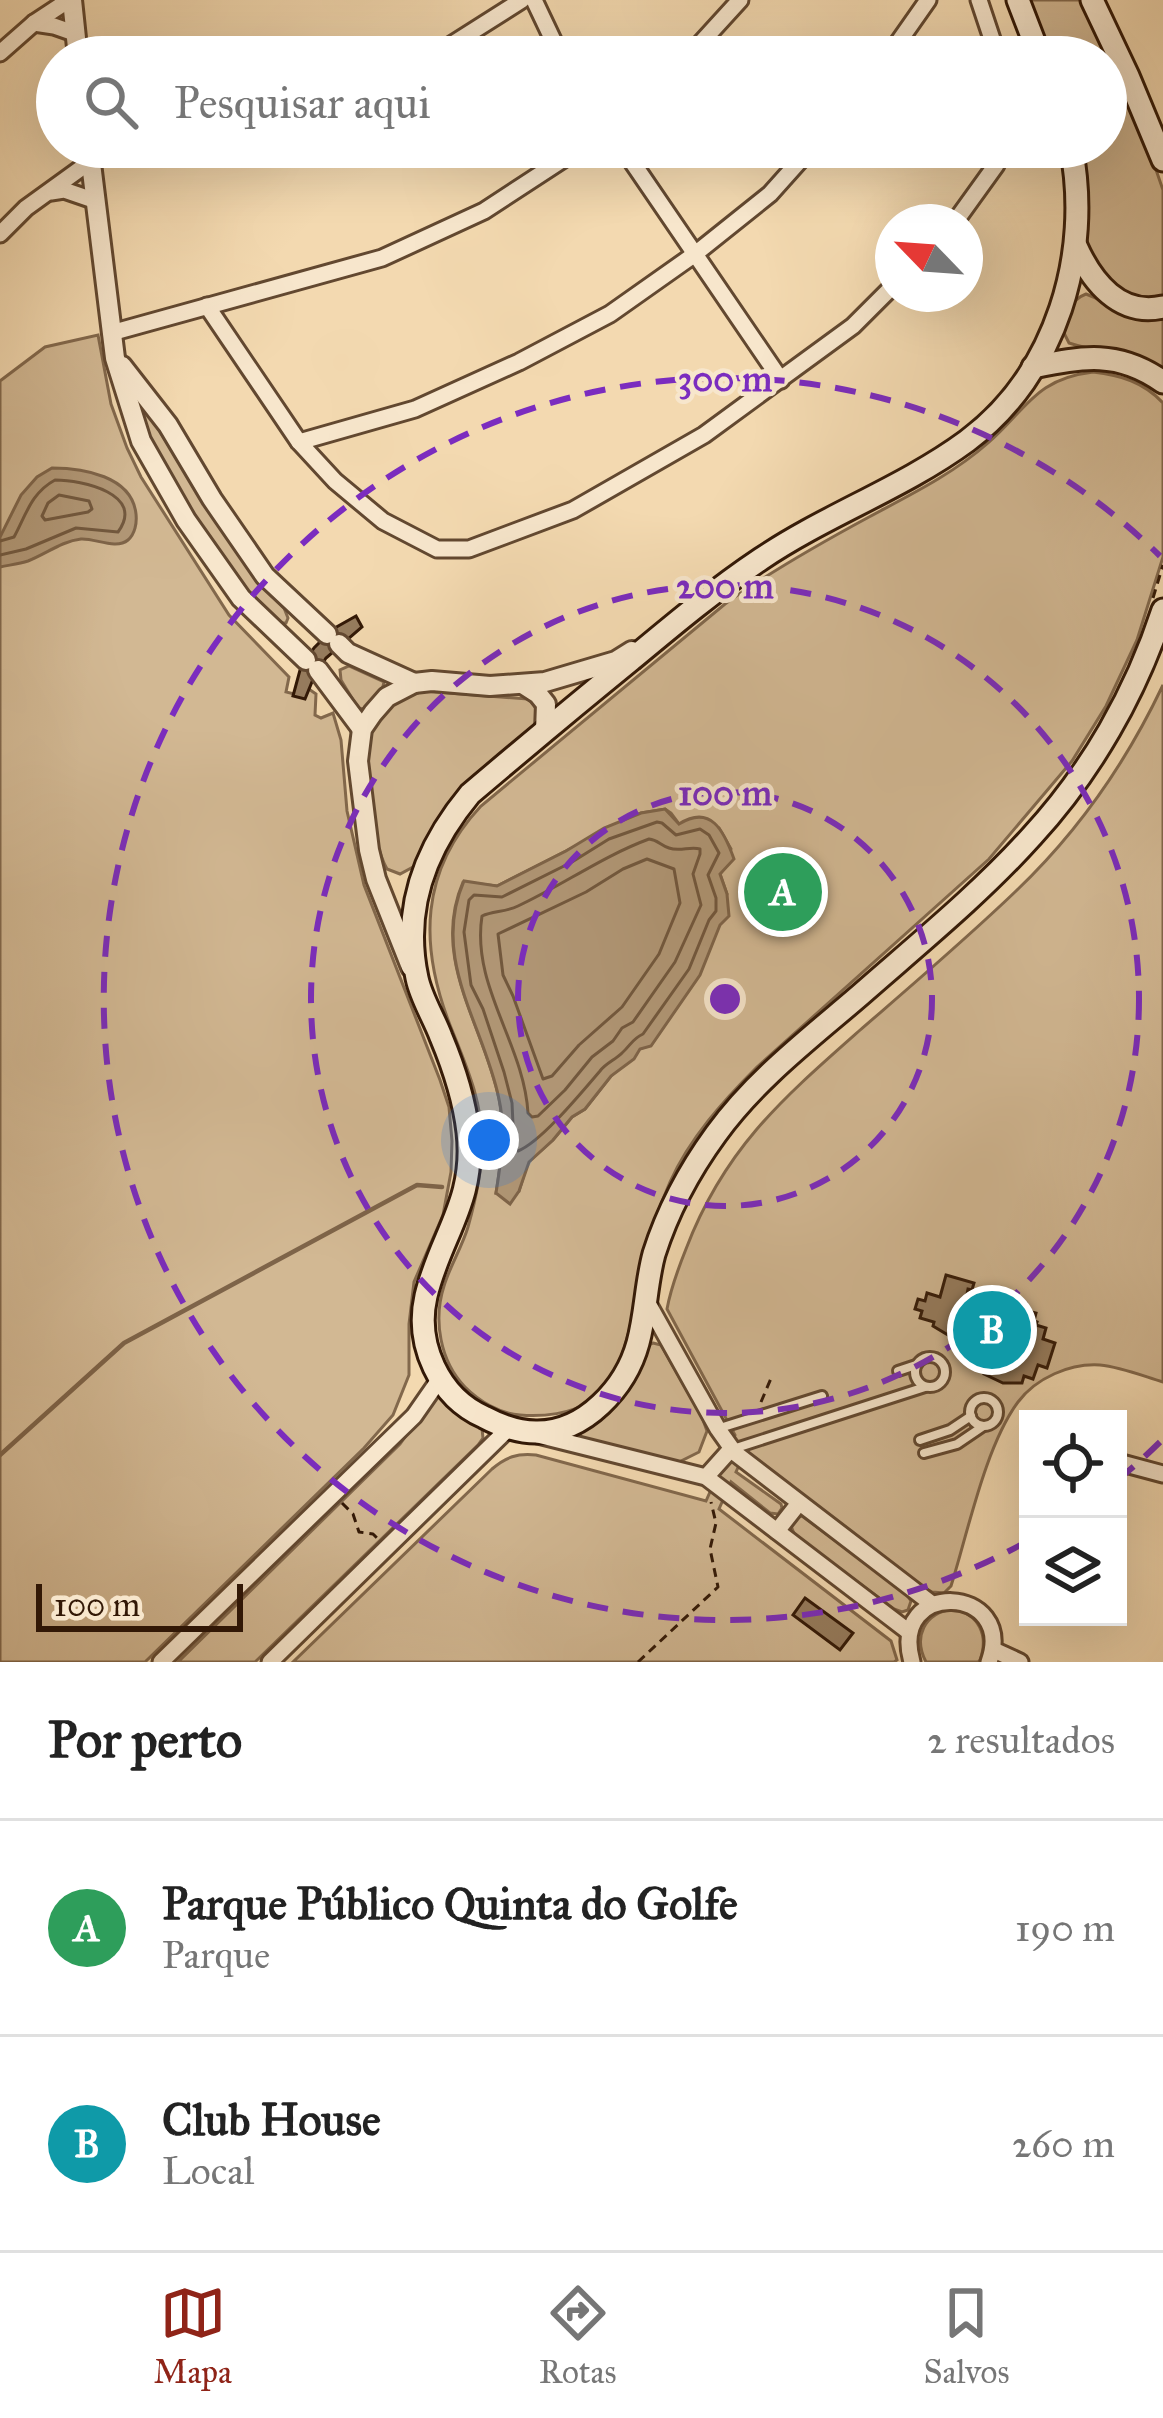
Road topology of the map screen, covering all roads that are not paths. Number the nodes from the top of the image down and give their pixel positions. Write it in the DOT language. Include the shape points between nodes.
graph roads {
  1 [pos="71,0"];
  2 [pos="522,0"];
  3 [pos="534,0"];
  4 [pos="740,0"];
  5 [pos="928,0"];
  6 [pos="979,0"];
  7 [pos="1018,0"];
  8 [pos="1092,0"];
  9 [pos="34,23"];
  10 [pos="74,33"];
  11 [pos="74,36"];
  12 [pos="465,36"];
  13 [pos="551,36"];
  14 [pos="707,36"];
  15 [pos="903,36"];
  16 [pos="991,36"];
  17 [pos="1032,36"];
  18 [pos="1109,36"];
  19 [pos="0,53"];
  20 [pos="1127,74"];
  21 [pos="1163,160"];
  22 [pos="75,168"];
  23 [pos="92,168"];
  24 [pos="550,168"];
  25 [pos="636,168"];
  26 [pos="793,168"];
  27 [pos="994,168"];
  28 [pos="1075,168"];
  29 [pos="48,192"];
  30 [pos="96,201"];
  31 [pos="968,204"];
  32 [pos="0,234"];
  33 [pos="1076,246"];
  34 [pos="695,254"];
  35 [pos="230,300"];
  36 [pos="875,304"];
  37 [pos="207,306"];
  38 [pos="1163,307"];
  39 [pos="224,330"];
  40 [pos="111,333"];
  41 [pos="115,358"];
  42 [pos="1033,367"];
  43 [pos="782,380"];
  44 [pos="1163,382"];
  45 [pos="299,442"];
  46 [pos="1158,604"];
  47 [pos="306,616"];
  48 [pos="672,626"];
  49 [pos="283,640"];
  50 [pos="338,644"];
  51 [pos="317,669"];
  52 [pos="414,683"];
  53 [pos="524,685"];
  54 [pos="362,729"];
  55 [pos="545,731"];
  56 [pos="417,980"];
  57 [pos="645,1298"];
  58 [pos="917,1364"];
  59 [pos="898,1371"];
  60 [pos="439,1380"];
  61 [pos="926,1387"];
  62 [pos="822,1396"];
  63 [pos="971,1416"];
  64 [pos="983,1426"];
  65 [pos="517,1429"];
  66 [pos="718,1429"];
  67 [pos="920,1440"];
  68 [pos="731,1449"];
  69 [pos="925,1454"];
  70 [pos="1127,1464"];
  71 [pos="1163,1474"];
  72 [pos="712,1482"];
  73 [pos="799,1503"];
  74 [pos="777,1531"];
  75 [pos="932,1604"];
  76 [pos="909,1632"];
  77 [pos="991,1656"];
  78 [pos="161,1662"];
  79 [pos="270,1662"];
  80 [pos="912,1662"];
  81 [pos="1020,1662"];
  1 -- 9 [label="street"];
  1 -- 10 [label="street"];
  2 -- 12 [label="street"];
  3 -- 13 [label="street"];
  4 -- 14 [label="street"];
  5 -- 15 [label="street"];
  6 -- 16 [label="street"];
  7 -- 17 [label="main road"];
  8 -- 18 [label="main road"];
  9 -- 10 [label="street"];
  9 -- 19 [label="street"];
  10 -- 11 [label="street"];
  20 -- 21 [label="main road"];
  22 -- 29 [label="street"];
  23 -- 30 [label="street"];
  24 -- 35 [label="street" via="484,211 382,257"];
  25 -- 34 [label="street"];
  26 -- 34 [label="street"];
  27 -- 31 [label="street"];
  28 -- 33 [label="main road"];
  29 -- 30 [label="street"];
  29 -- 32 [label="street"];
  30 -- 40 [label="street"];
  33 -- 38 [label="main road" via="1115,299"];
  33 -- 42 [label="main road" via="1061,309"];
  34 -- 43 [label="street"];
  34 -- 45 [label="street" via="610,314 519,362 415,409"];
  35 -- 37 [label="street"];
  35 -- 39 [label="street"];
  36 -- 43 [label="street"];
  37 -- 39 [label="street"];
  37 -- 40 [label="street"];
  39 -- 45 [label="street"];
  40 -- 41 [label="street"];
  41 -- 47 [label="street" via="266,576"];
  41 -- 49 [label="street" via="141,440 186,520 241,598"];
  42 -- 44 [label="main road" via="1117,359"];
  42 -- 48 [label="main road" via="971,438 759,560"];
  43 -- 45 [label="street" via="573,511 470,549 437,550 383,521"];
  46 -- 57 [label="main road" via="1144,663 1118,713 1034,834 731,1113 679,1192"];
  47 -- 49 [label="street"];
  47 -- 50 [label="street"];
  48 -- 53 [label="street" via="616,661"];
  48 -- 55 [label="main road"];
  49 -- 51 [label="street"];
  50 -- 51 [label="street"];
  50 -- 52 [label="street"];
  51 -- 54 [label="street"];
  52 -- 53 [label="street"];
  52 -- 54 [label="street" via="387,697"];
  53 -- 55 [label="street" via="546,704"];
  54 -- 56 [label="street" via="369,850"];
  55 -- 56 [label="main road" via="470,794 427,858 414,915"];
  56 -- 60 [label="main road" via="457,1076 470,1150 465,1190 424,1302"];
  57 -- 65 [label="main road" via="619,1385 569,1425"];
  57 -- 66 [label="street"];
  58 -- 59 [label="lane"];
  58 -- 61 [label="lane"];
  58 -- 61 [label="lane" via="931,1357 945,1368 941,1383"];
  60 -- 65 [label="main road" via="469,1410"];
  60 -- 78 [label="street" via="414,1416"];
  61 -- 68 [label="lane"];
  62 -- 66 [label="lane"];
  63 -- 64 [label="lane"];
  63 -- 64 [label="lane" via="976,1401 994,1402 997,1418"];
  63 -- 67 [label="lane"];
  64 -- 69 [label="lane"];
  65 -- 72 [label="street"];
  65 -- 79 [label="street"];
  66 -- 68 [label="street"];
  68 -- 72 [label="street"];
  68 -- 73 [label="street"];
  70 -- 71 [label="street"];
  72 -- 74 [label="street"];
  73 -- 74 [label="street"];
  73 -- 75 [label="street"];
  74 -- 76 [label="street"];
  75 -- 76 [label="street"];
  75 -- 77 [label="street" via="977,1608 993,1634"];
  76 -- 80 [label="street"];
  77 -- 81 [label="street"];
}
